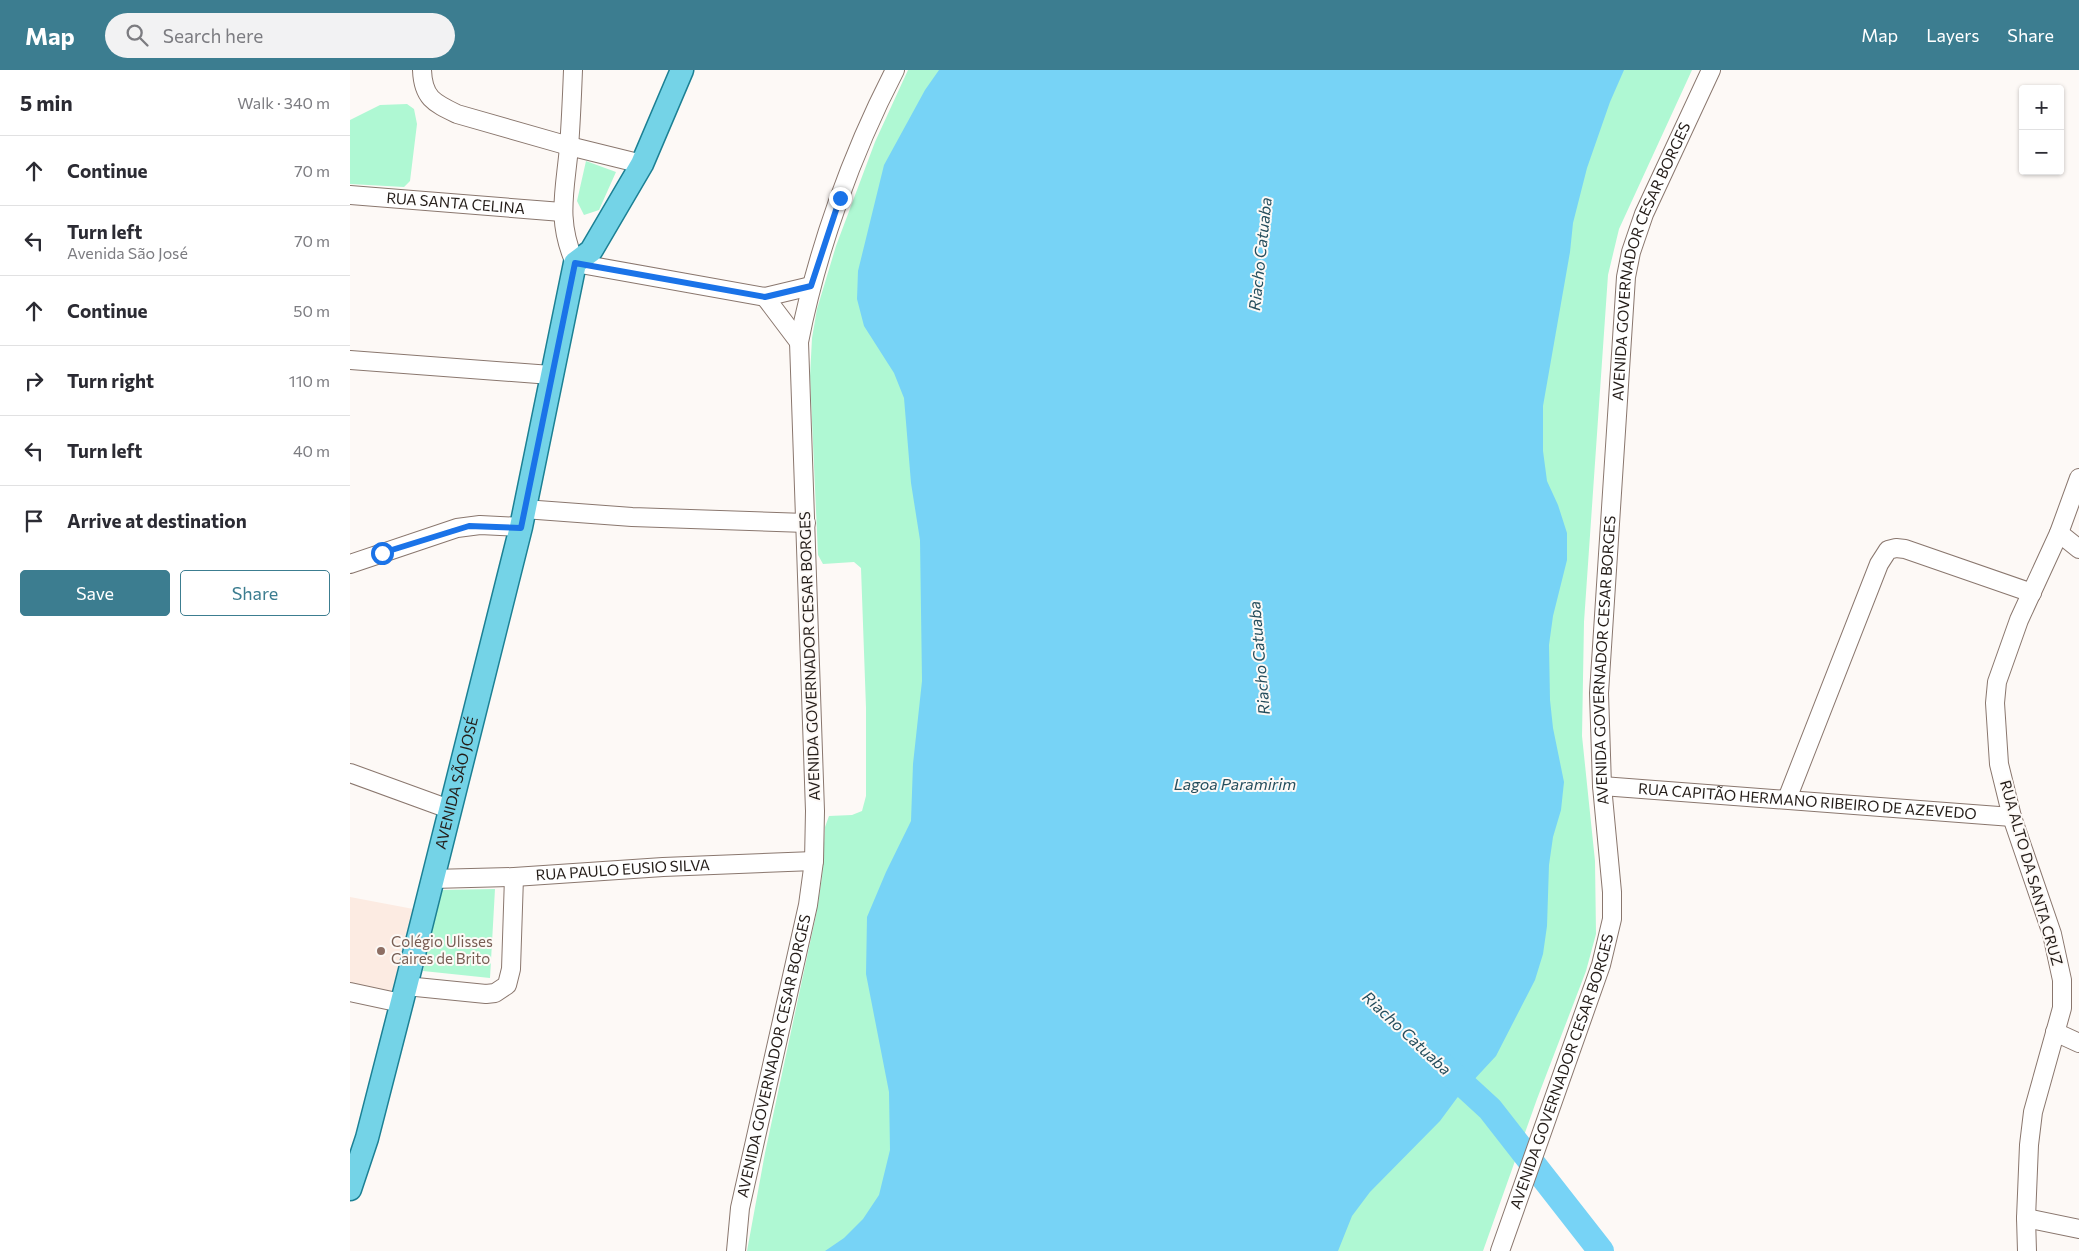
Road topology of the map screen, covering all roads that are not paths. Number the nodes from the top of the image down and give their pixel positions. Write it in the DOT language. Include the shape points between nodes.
graph roads {
  1 [pos="422,70"];
  2 [pos="573,70"];
  3 [pos="682,70"];
  4 [pos="895,70"];
  5 [pos="1711,70"];
  6 [pos="569,146"];
  7 [pos="642,164"];
  8 [pos="350,195"];
  9 [pos="562,212"];
  10 [pos="575,263"];
  11 [pos="811,286"];
  12 [pos="765,297"];
  13 [pos="799,342"];
  14 [pos="350,360"];
  15 [pos="551,375"];
  16 [pos="2079,478"];
  17 [pos="522,518"];
  18 [pos="806,523"];
  19 [pos="2059,533"];
  20 [pos="2079,549"];
  21 [pos="350,564"];
  22 [pos="2032,593"];
  23 [pos="350,773"];
  24 [pos="1602,786"];
  25 [pos="1787,799"];
  26 [pos="450,809"];
  27 [pos="2012,817"];
  28 [pos="814,861"];
  29 [pos="514,877"];
  30 [pos="432,879"];
  31 [pos="350,992"];
  32 [pos="404,994"];
  33 [pos="2055,1032"];
  34 [pos="2079,1043"];
  35 [pos="350,1189"];
  36 [pos="2026,1218"];
  37 [pos="2079,1229"];
  38 [pos="736,1251"];
  39 [pos="1500,1251"];
  40 [pos="2027,1251"];
  1 -- 6 [label="street" via="425,91 440,106"];
  2 -- 6 [label="street"];
  3 -- 7 [label="main road"];
  4 -- 11 [label="street, AVENIDA GOVERNADOR CESAR BORGES" via="840,198"];
  5 -- 24 [label="street, AVENIDA GOVERNADOR CESAR BORGES" via="1644,214 1626,277 1599,693"];
  6 -- 7 [label="street"];
  6 -- 9 [label="street"];
  7 -- 10 [label="main road" via="591,251"];
  8 -- 9 [label="street, RUA SANTA CELINA"];
  9 -- 10 [label="street" via="566,244"];
  10 -- 12 [label="street"];
  10 -- 15 [label="main road, AVENIDA SÃO JOSÉ"];
  11 -- 12 [label="street"];
  11 -- 13 [label="street, AVENIDA GOVERNADOR CESAR BORGES"];
  12 -- 13 [label="street"];
  13 -- 18 [label="street, AVENIDA GOVERNADOR CESAR BORGES"];
  14 -- 15 [label="street"];
  15 -- 17 [label="main road, AVENIDA SÃO JOSÉ"];
  16 -- 19 [label="street, RUA ALTO DA SANTA CRUZ"];
  17 -- 18 [label="street" via="632,517"];
  17 -- 21 [label="street" via="457,528"];
  17 -- 26 [label="main road, AVENIDA SÃO JOSÉ"];
  18 -- 28 [label="street, AVENIDA GOVERNADOR CESAR BORGES"];
  19 -- 20 [label="street"];
  19 -- 22 [label="street, RUA ALTO DA SANTA CRUZ"];
  22 -- 25 [label="street" via="1905,549 1888,550 1879,564"];
  22 -- 27 [label="street, RUA ALTO DA SANTA CRUZ" via="2019,620 1996,689 1999,764"];
  23 -- 26 [label="street"];
  24 -- 25 [label="street, RUA CAPITÃO HERMANO RIBEIRO DE AZEVEDO"];
  24 -- 39 [label="street, AVENIDA GOVERNADOR CESAR BORGES" via="1612,892 1608,938"];
  25 -- 27 [label="street, RUA CAPITÃO HERMANO RIBEIRO DE AZEVEDO"];
  26 -- 30 [label="main road, AVENIDA SÃO JOSÉ"];
  27 -- 33 [label="street, RUA ALTO DA SANTA CRUZ" via="2052,934 2059,965 2062,1008"];
  28 -- 29 [label="street, RUA PAULO EUSIO SILVA"];
  28 -- 38 [label="street, AVENIDA GOVERNADOR CESAR BORGES" via="808,905 740,1208"];
  29 -- 30 [label="street, RUA PAULO EUSIO SILVA"];
  29 -- 32 [label="street" via="511,969 507,985 495,993 486,994"];
  30 -- 32 [label="main road, AVENIDA SÃO JOSÉ"];
  31 -- 32 [label="street"];
  32 -- 35 [label="main road, AVENIDA SÃO JOSÉ" via="367,1138"];
  33 -- 34 [label="street"];
  33 -- 36 [label="street, RUA ALTO DA SANTA CRUZ" via="2033,1112 2028,1145"];
  36 -- 37 [label="street"];
  36 -- 40 [label="street, RUA ALTO DA SANTA CRUZ"];
}
